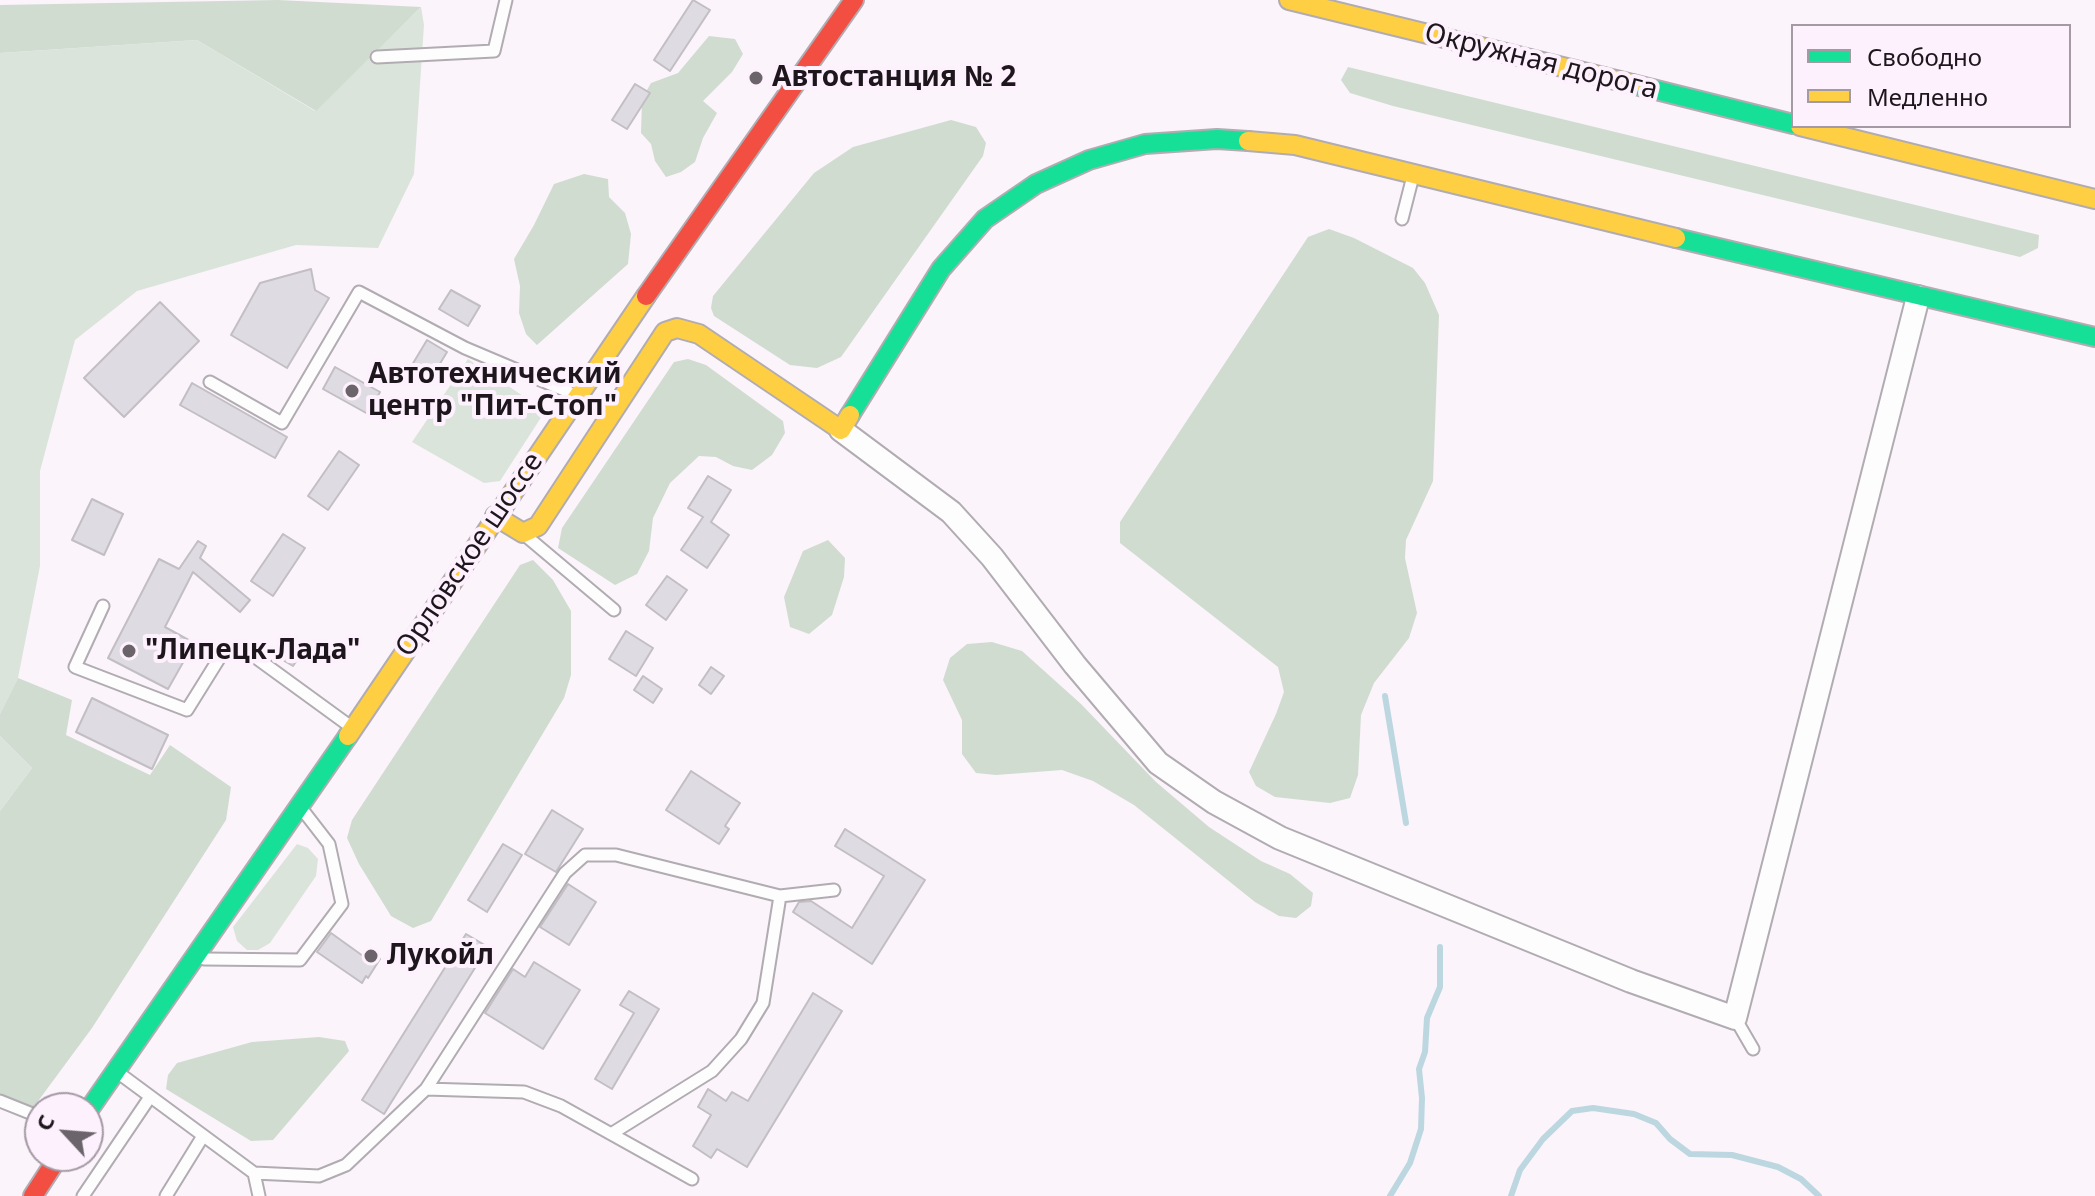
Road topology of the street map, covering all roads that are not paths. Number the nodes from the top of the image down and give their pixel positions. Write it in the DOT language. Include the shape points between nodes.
graph roads {
  1 [pos="506,0"];
  2 [pos="854,0"];
  3 [pos="1289,0"];
  4 [pos="377,57"];
  5 [pos="1791,124"];
  6 [pos="1808,128"];
  7 [pos="1414,172"];
  8 [pos="2095,199"];
  9 [pos="1402,219"];
  10 [pos="1918,297"];
  11 [pos="2095,337"];
  12 [pos="210,382"];
  13 [pos="577,395"];
  14 [pos="841,430"];
  15 [pos="495,516"];
  16 [pos="523,533"];
  17 [pos="103,606"];
  18 [pos="614,610"];
  19 [pos="353,729"];
  20 [pos="300,806"];
  21 [pos="834,890"];
  22 [pos="780,896"];
  23 [pos="193,958"];
  24 [pos="1735,1018"];
  25 [pos="1753,1049"];
  26 [pos="114,1071"];
  27 [pos="426,1089"];
  28 [pos="100,1092"];
  29 [pos="150,1097"];
  30 [pos="0,1101"];
  31 [pos="24,1111"];
  32 [pos="611,1134"];
  33 [pos="203,1136"];
  34 [pos="49,1172"];
  35 [pos="254,1173"];
  36 [pos="692,1179"];
  37 [pos="33,1196"];
  38 [pos="83,1196"];
  39 [pos="166,1196"];
  40 [pos="259,1196"];
  1 -- 4 [label="lane" via="494,51"];
  2 -- 13 [label="main road, Орловское шоссе"];
  3 -- 5 [label="main road, Окружная дорога"];
  6 -- 8 [label="main road"];
  7 -- 9 [label="lane"];
  7 -- 10 [label="main road"];
  7 -- 14 [label="main road" via="1295,145 1217,139 1145,144 1036,184 985,219 941,269"];
  10 -- 11 [label="main road"];
  10 -- 24 [label="street"];
  12 -- 13 [label="lane" via="282,423 359,292 465,348"];
  13 -- 15 [label="main road, Орловское шоссе"];
  14 -- 16 [label="main road" via="699,334 677,328 665,332 538,526"];
  14 -- 24 [label="street" via="951,512 1158,763 1214,802 1280,838"];
  15 -- 16 [label="main road"];
  15 -- 19 [label="main road, Орловское шоссе"];
  16 -- 18 [label="lane"];
  17 -- 19 [label="lane" via="75,667 187,710 225,649 255,657"];
  19 -- 20 [label="main road, Орловское шоссе"];
  20 -- 23 [label="main road, Орловское шоссе"];
  20 -- 23 [label="lane" via="329,844 342,904 300,960"];
  21 -- 22 [label="lane"];
  22 -- 27 [label="lane" via="616,855 585,855 565,873"];
  22 -- 32 [label="lane" via="763,1003 741,1039 712,1071"];
  23 -- 26 [label="main road, Орловское шоссе"];
  24 -- 25 [label="lane"];
  26 -- 28 [label="main road, Орловское шоссе"];
  26 -- 29 [label="lane"];
  27 -- 32 [label="lane" via="524,1092"];
  27 -- 35 [label="lane" via="346,1165 319,1176"];
  29 -- 33 [label="lane"];
  29 -- 38 [label="lane"];
  30 -- 31 [label="lane"];
  32 -- 36 [label="lane"];
  33 -- 35 [label="lane"];
  33 -- 39 [label="lane"];
  34 -- 37 [label="main road"];
  35 -- 40 [label="lane"];
}
